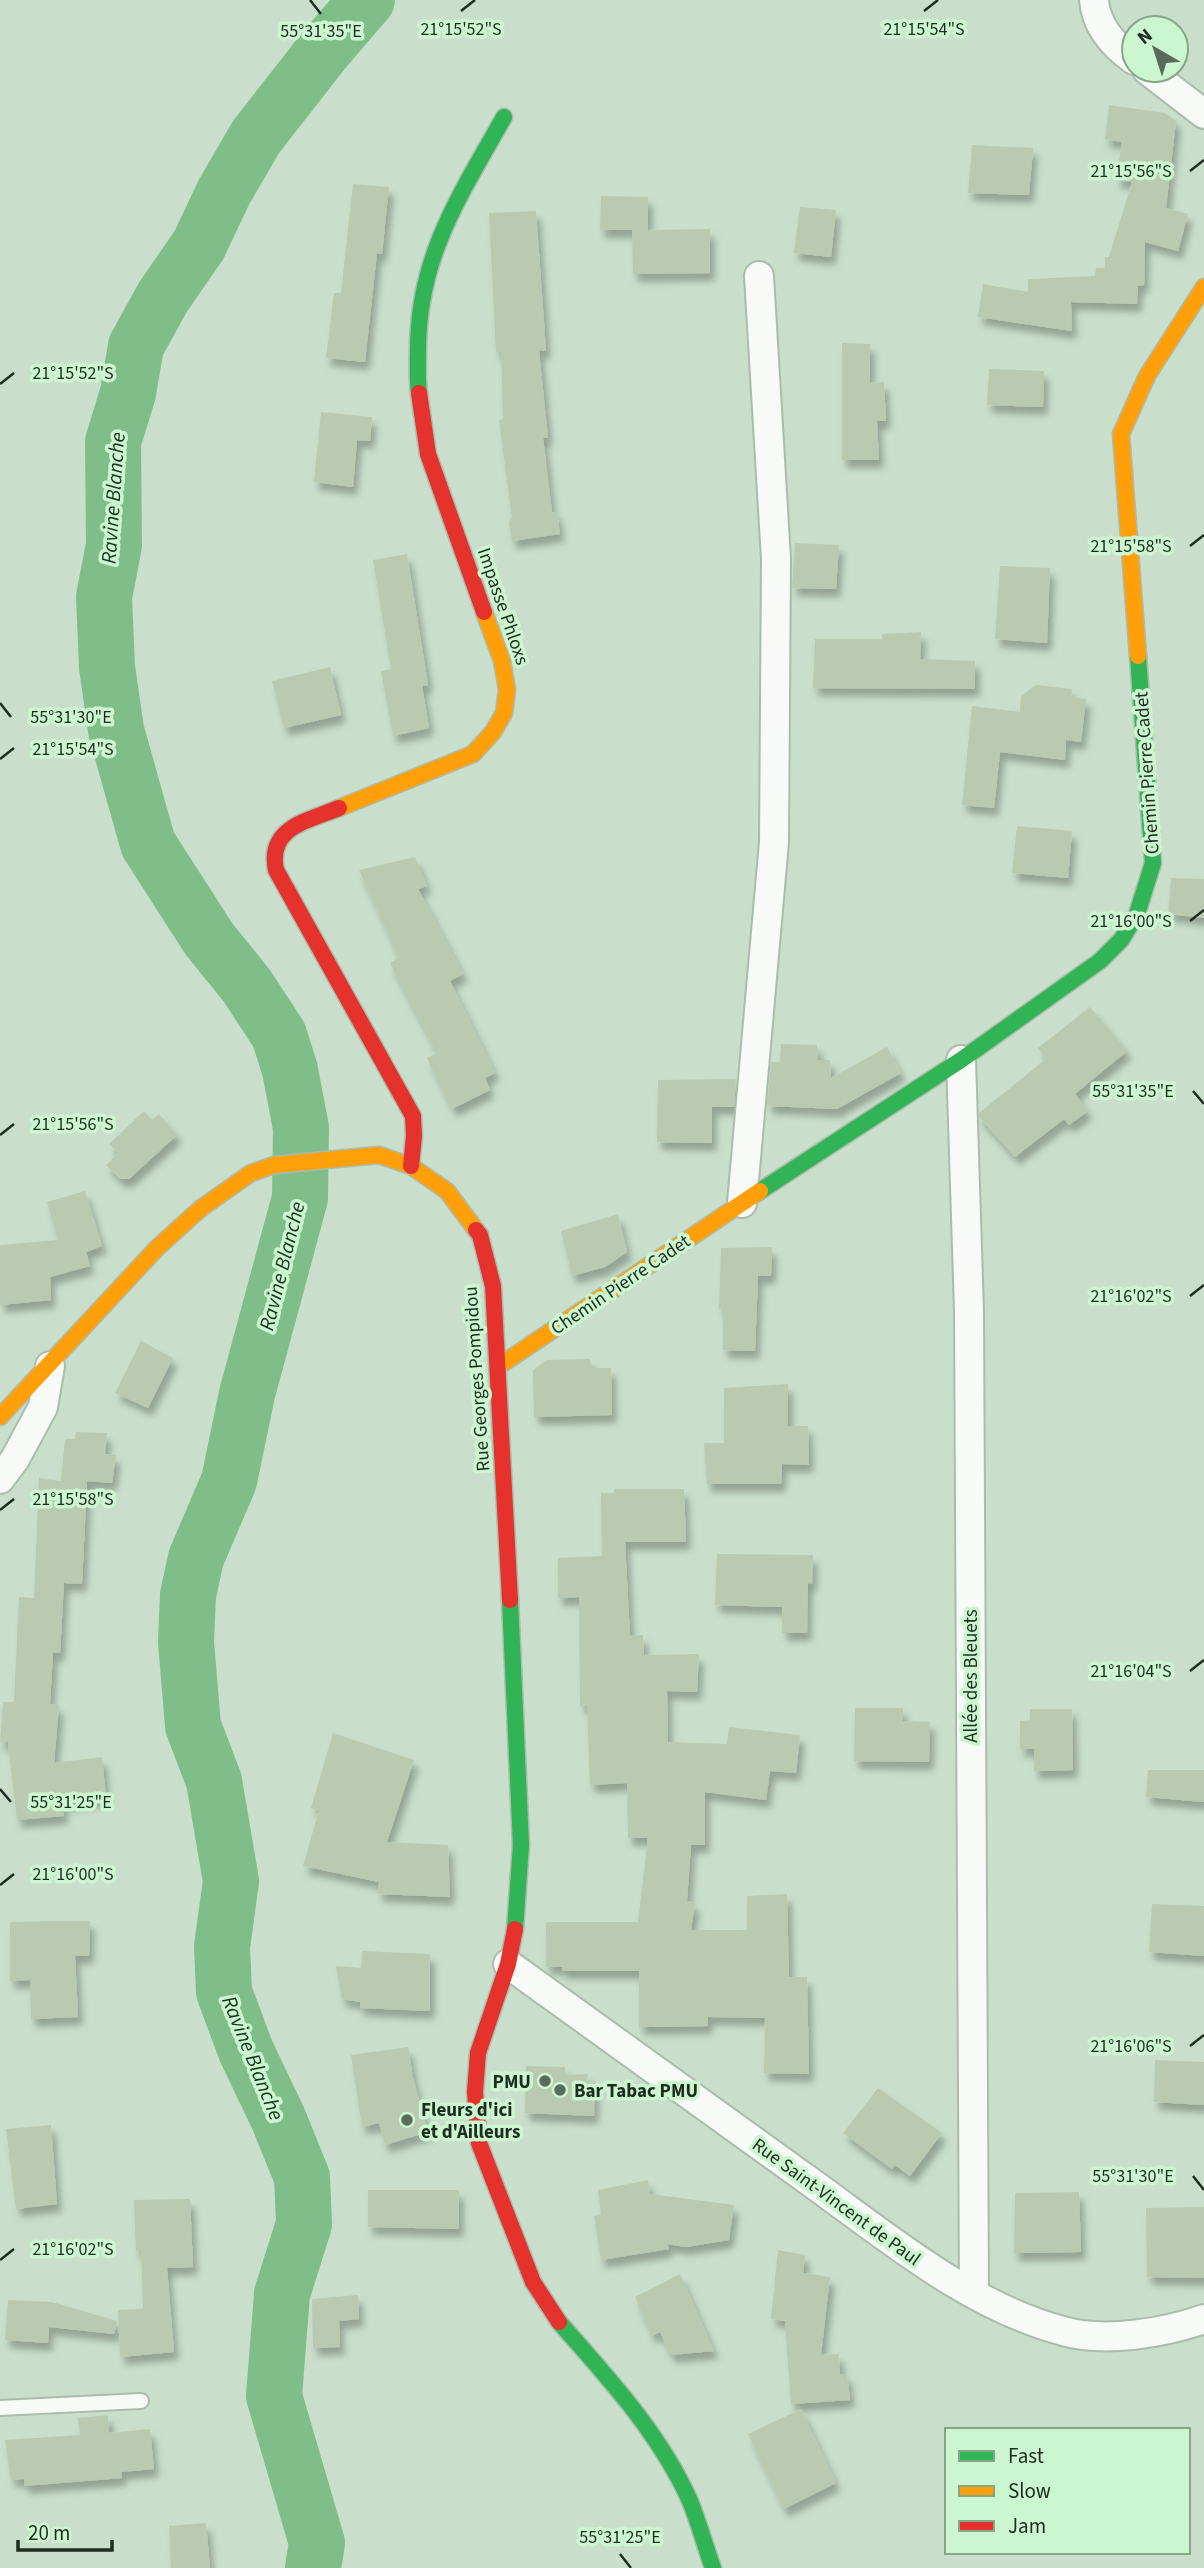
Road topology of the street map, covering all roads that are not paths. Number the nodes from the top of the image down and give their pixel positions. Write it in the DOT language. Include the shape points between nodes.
graph roads {
  1 [pos="1094,0"];
  2 [pos="1120,50"];
  3 [pos="1165,84"];
  4 [pos="1204,114"];
  5 [pos="503,117"];
  6 [pos="759,276"];
  7 [pos="1204,287"];
  8 [pos="961,1060"];
  9 [pos="411,1166"];
  10 [pos="742,1203"];
  11 [pos="50,1366"];
  12 [pos="499,1366"];
  13 [pos="0,1417"];
  14 [pos="0,1479"];
  15 [pos="508,1964"];
  16 [pos="974,2292"];
  17 [pos="1204,2319"];
  18 [pos="141,2402"];
  19 [pos="0,2408"];
  20 [pos="713,2568"];
  1 -- 2 [label="street" via="1102,27"];
  3 -- 4 [label="street"];
  5 -- 9 [label="street, Impasse Phloxs" via="446,222 428,268 418,315 418,386 428,454 502,661 508,685 505,713 495,733 473,754 296,826 275,843 273,856 276,870 413,1116"];
  6 -- 10 [label="street" via="776,559 774,842"];
  7 -- 8 [label="street, Chemin Pierre Cadet" via="1159,353 1132,401 1121,434 1153,863 1146,891 1121,940 1100,961"];
  8 -- 10 [label="street, Chemin Pierre Cadet"];
  8 -- 16 [label="street, Allée des Bleuets" via="969,1311"];
  9 -- 11 [label="street, Rue Georges Pompidou" via="379,1156 274,1165 251,1173 200,1209 158,1248"];
  9 -- 12 [label="street, Rue Georges Pompidou" via="447,1191 480,1235 493,1286"];
  10 -- 12 [label="street, Chemin Pierre Cadet"];
  11 -- 13 [label="street, Rue Georges Pompidou"];
  11 -- 14 [label="street" via="43,1407"];
  12 -- 15 [label="street, Rue Georges Pompidou" via="521,1844"];
  15 -- 16 [label="street, Rue Saint-Vincent de Paul" via="928,2266"];
  15 -- 20 [label="street, Rue Georges Pompidou" via="478,2053 479,2143 533,2282 552,2314 632,2405 664,2453 690,2502"];
  16 -- 17 [label="street, Rue Saint-Vincent de Paul" via="1012,2315 1066,2332 1119,2336"];
  18 -- 19 [label="lane"];
}
